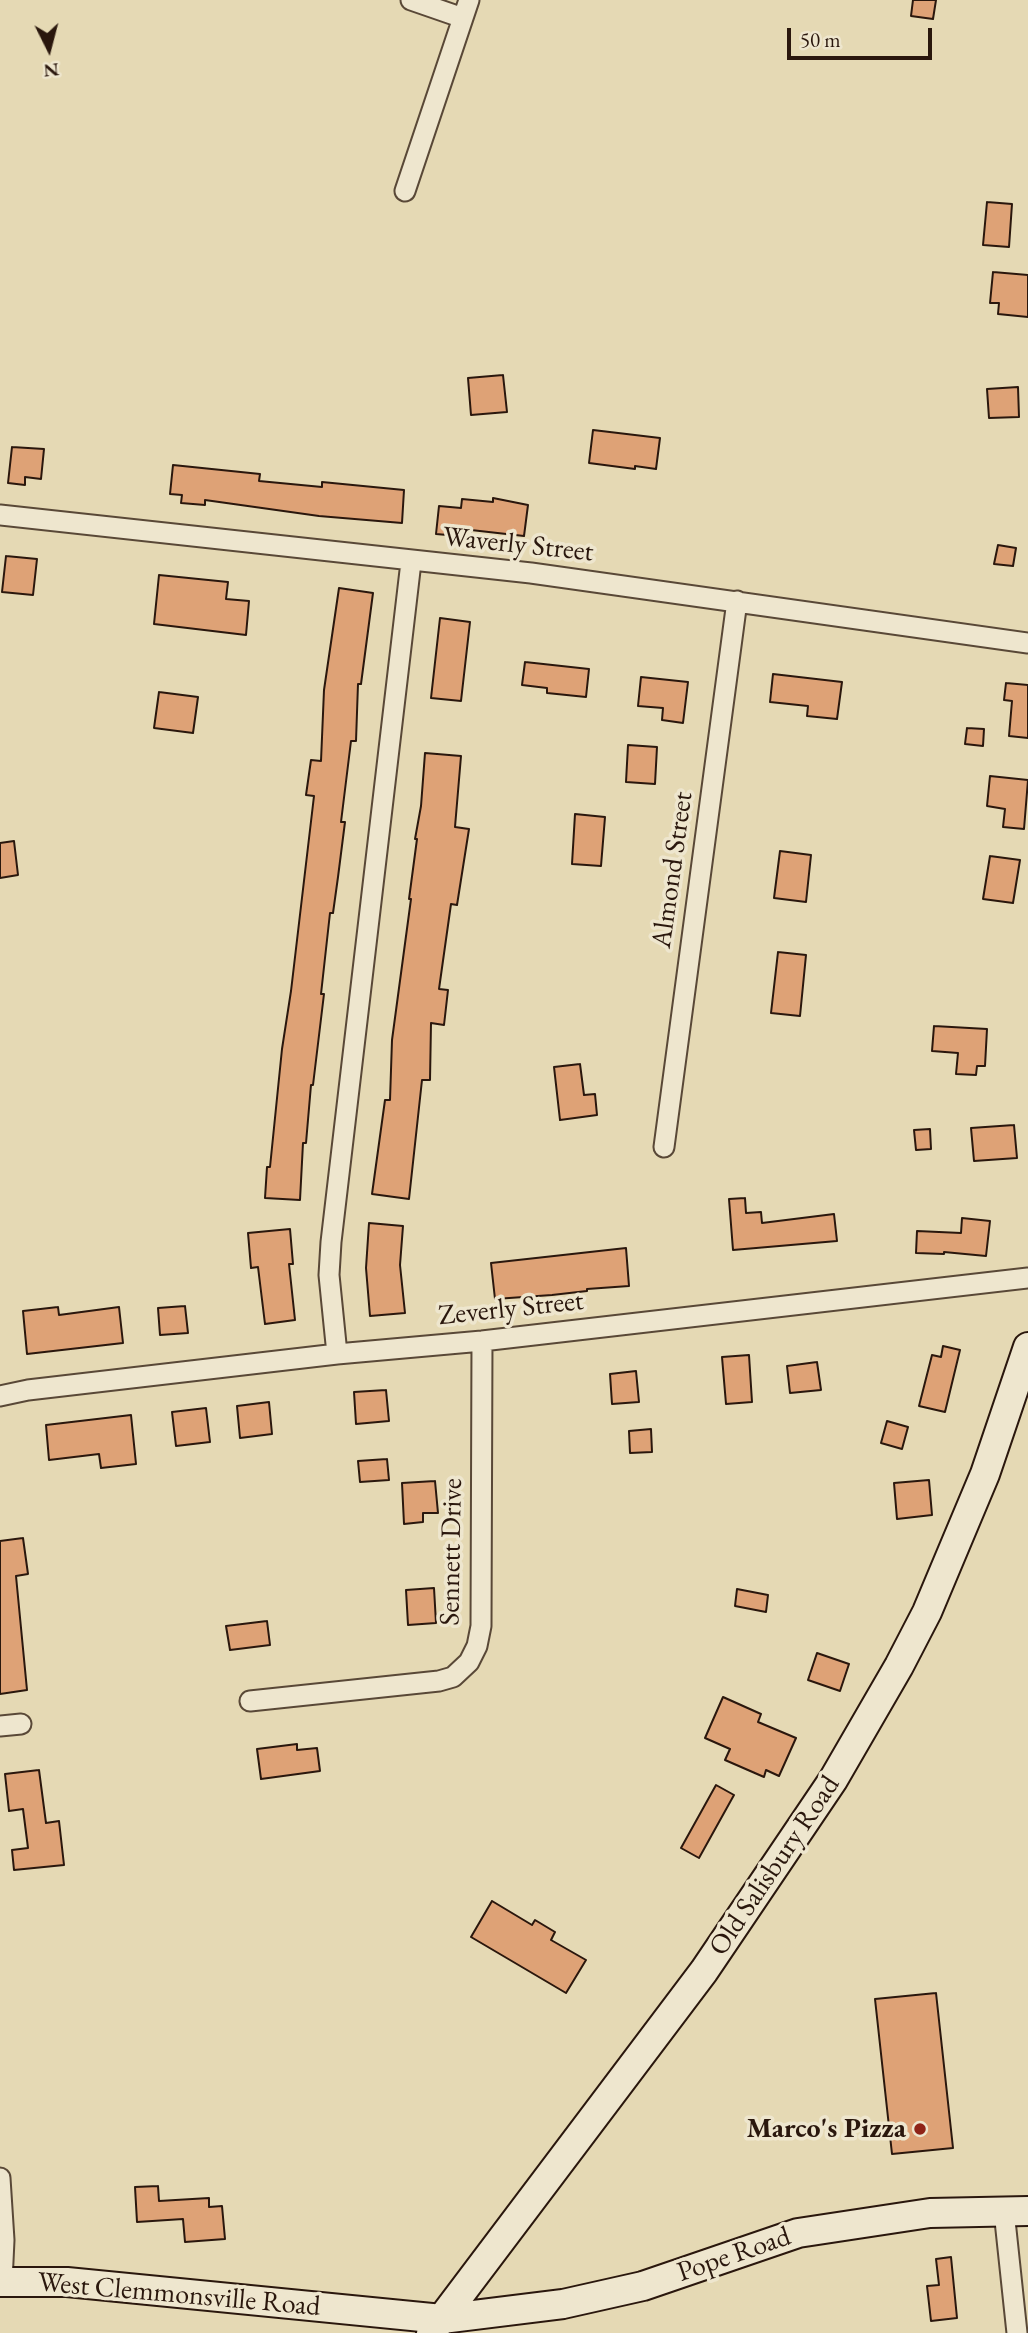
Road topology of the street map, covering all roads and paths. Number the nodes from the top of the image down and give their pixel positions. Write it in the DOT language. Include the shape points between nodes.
graph roads {
  1 [pos="411,0"];
  2 [pos="466,9"];
  3 [pos="405,191"];
  4 [pos="0,515"];
  5 [pos="411,562"];
  6 [pos="737,601"];
  7 [pos="1028,643"];
  8 [pos="664,1147"];
  9 [pos="1028,1278"];
  10 [pos="482,1341"];
  11 [pos="1028,1347"];
  12 [pos="337,1354"];
  13 [pos="0,1396"];
  14 [pos="250,1701"];
  15 [pos="21,1724"];
  16 [pos="0,1726"];
  17 [pos="0,2178"];
  18 [pos="1016,2211"];
  19 [pos="1,2282"];
  20 [pos="437,2326"];
  21 [pos="1017,2333"];
  1 -- 2 [label="street"];
  2 -- 3 [label="street"];
  4 -- 5 [label="street, Waverly Street"];
  5 -- 6 [label="street, Waverly Street"];
  5 -- 12 [label="street" via="331,1242 329,1275"];
  6 -- 7 [label="street, Waverly Street"];
  6 -- 8 [label="street, Almond Street"];
  9 -- 10 [label="street, Zeverly Street"];
  10 -- 12 [label="street, Zeverly Street"];
  10 -- 14 [label="street, Sennett Drive" via="481,1626 469,1662 453,1677 439,1681"];
  11 -- 20 [label="main road, Old Salisbury Road" via="992,1455 927,1612 848,1756 704,1971"];
  12 -- 13 [label="street, Zeverly Street"];
  15 -- 16 [label="street"];
  17 -- 19 [label="street"];
  18 -- 20 [label="main road, Pope Road" via="930,2213 798,2232 643,2286"];
  18 -- 21 [label="street"];
  19 -- 20 [label="main road, West Clemmonsville Road" via="68,2282"];
}
